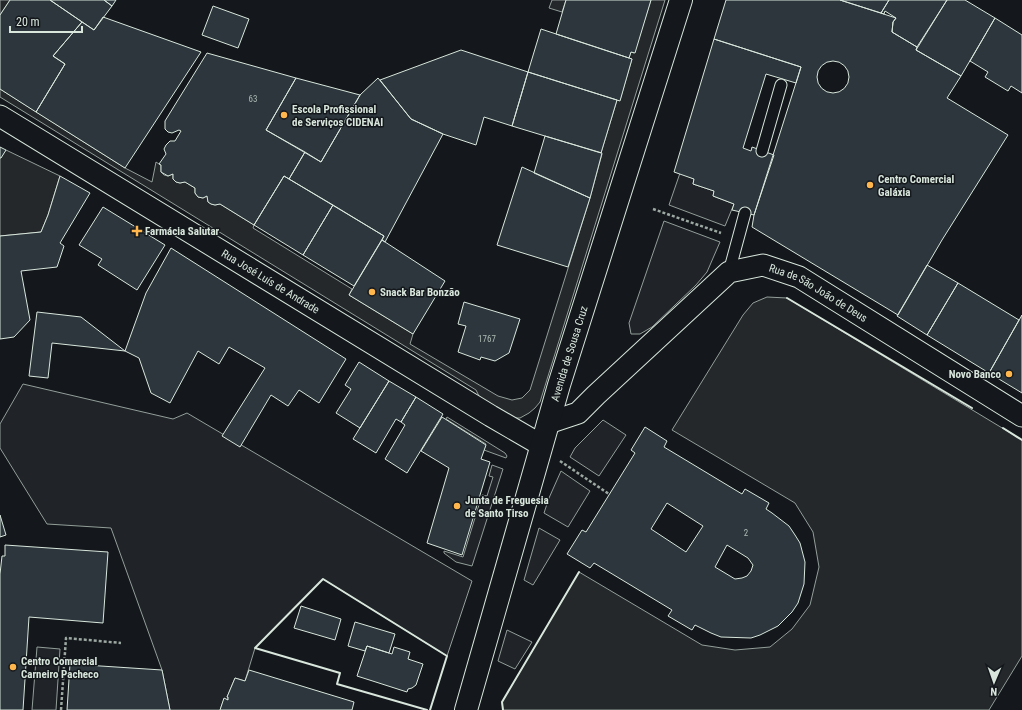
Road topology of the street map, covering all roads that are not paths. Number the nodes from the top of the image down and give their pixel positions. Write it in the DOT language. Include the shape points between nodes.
graph roads {
  1 [pos="681,0"];
  2 [pos="781,85"];
  3 [pos="0,116"];
  4 [pos="762,151"];
  5 [pos="745,213"];
  6 [pos="729,272"];
  7 [pos="1022,416"];
  8 [pos="548,423"];
  9 [pos="541,445"];
  10 [pos="466,710"];
  1 -- 8 [label="main road, Avenida de Sousa Cruz"];
  2 -- 4 [label="lane"];
  3 -- 9 [label="street, Rua José Luís de Andrade"];
  5 -- 6 [label="lane"];
  6 -- 7 [label="street, Rua de São João de Deus" via="763,265 799,277"];
  6 -- 8 [label="street" via="578,413"];
  8 -- 9 [label="main road, Avenida de Sousa Cruz"];
  9 -- 10 [label="main road, Avenida de Sousa Cruz"];
}
